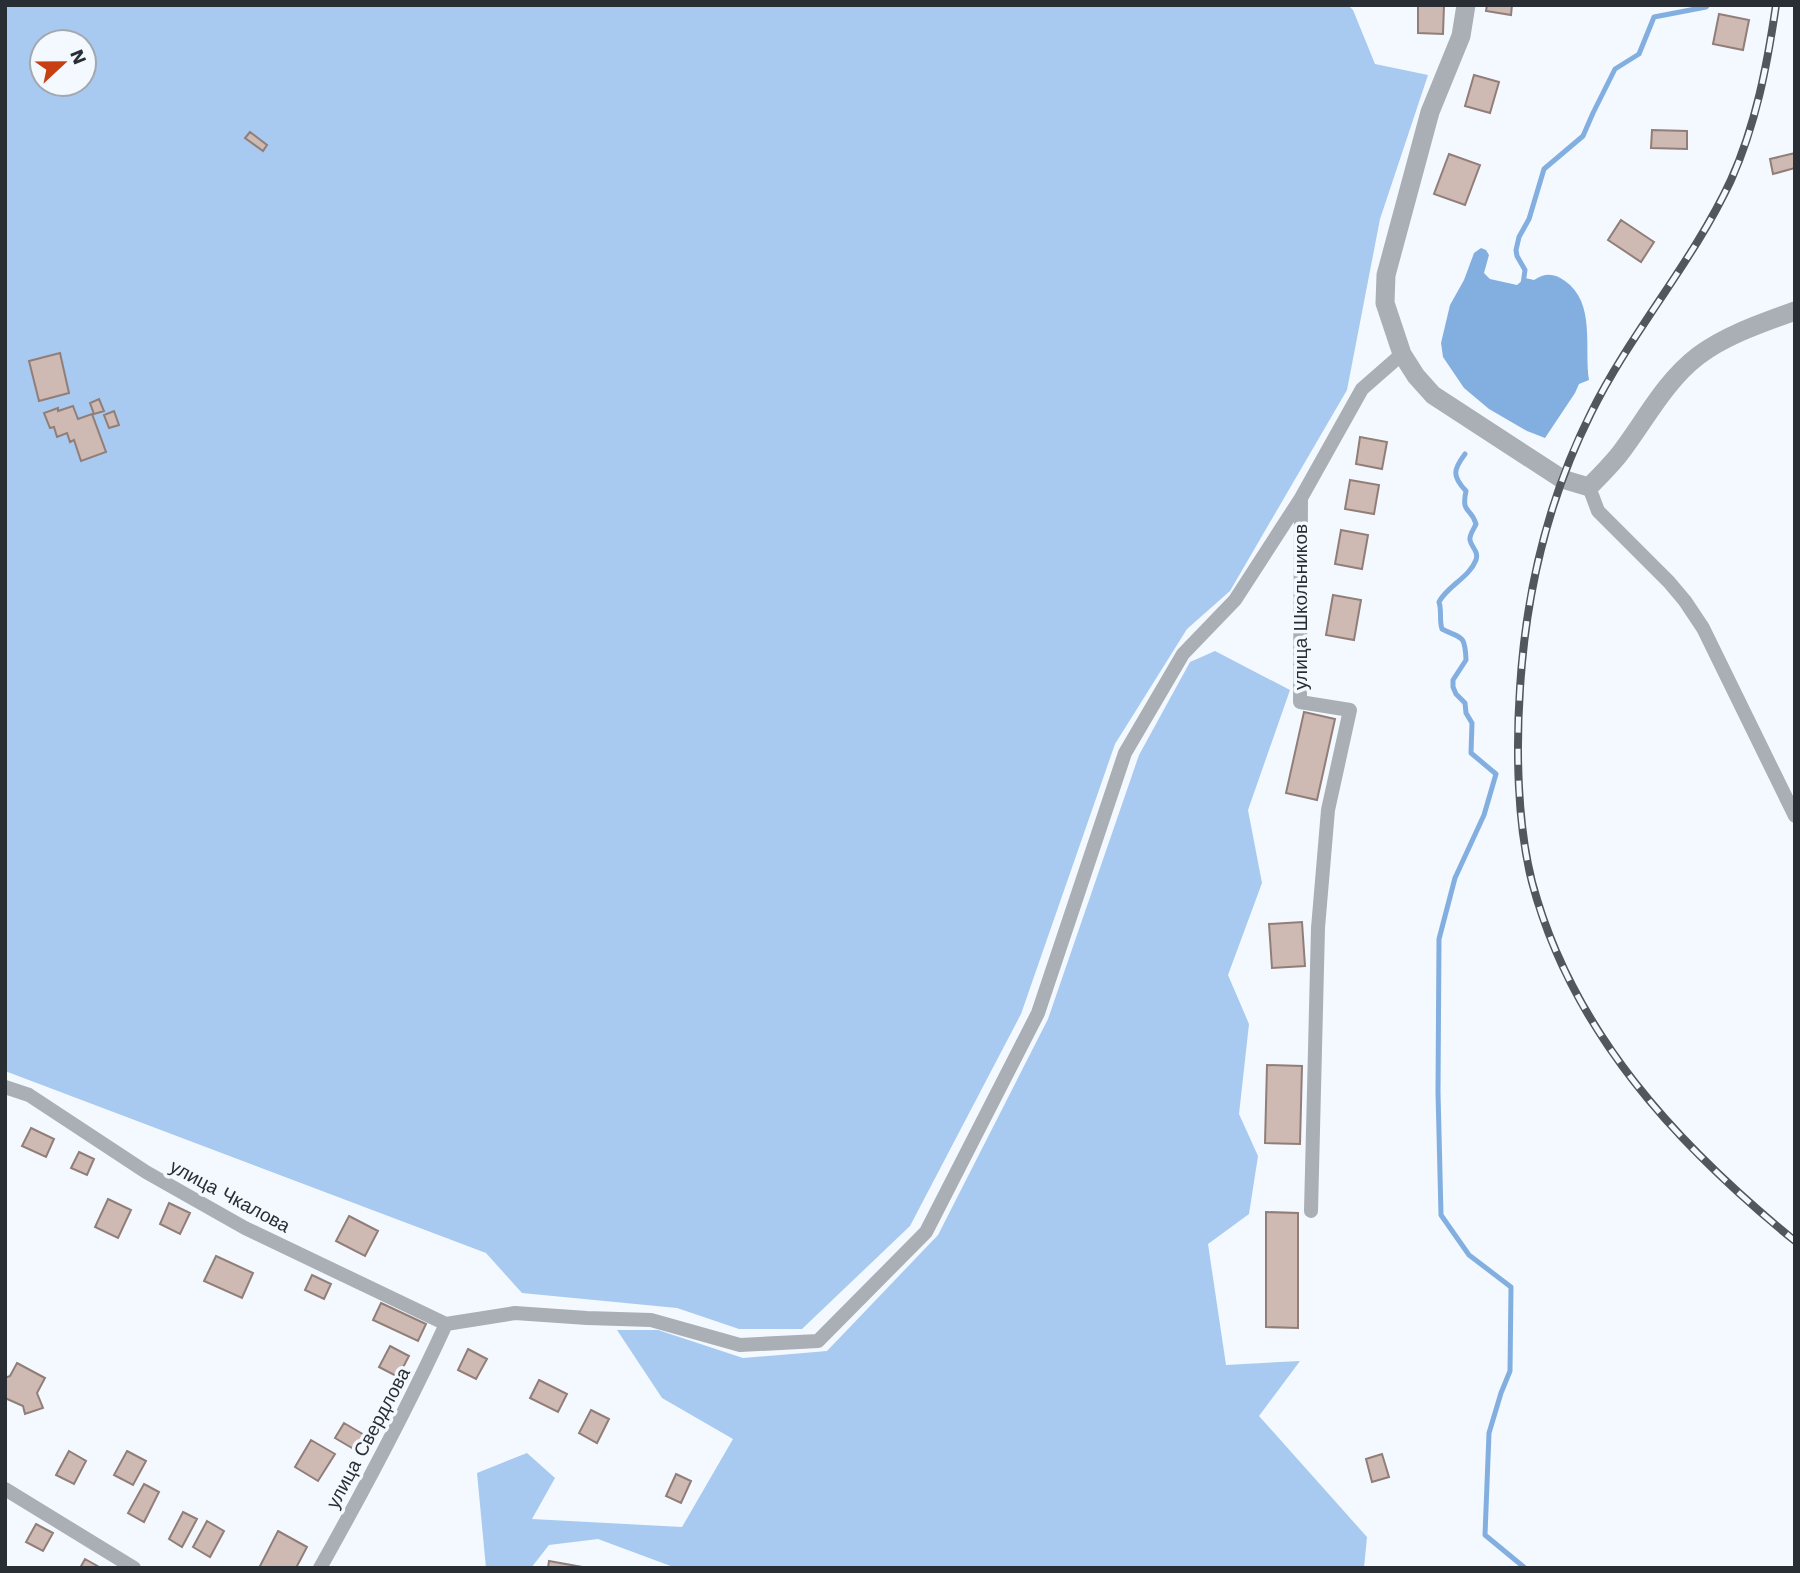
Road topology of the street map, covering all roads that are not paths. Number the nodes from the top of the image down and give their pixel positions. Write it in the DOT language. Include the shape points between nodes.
graph roads {
  1 [pos="1466,5"];
  2 [pos="1795,311"];
  3 [pos="1402,354"];
  4 [pos="1588,487"];
  5 [pos="1301,498"];
  6 [pos="1795,816"];
  7 [pos="5,1087"];
  8 [pos="1311,1211"];
  9 [pos="446,1324"];
  10 [pos="5,1489"];
  11 [pos="134,1568"];
  12 [pos="320,1568"];
  1 -- 3 [label="street" via="1461,36 1430,112 1386,275 1385,303"];
  2 -- 4 [label="street" via="1738,333 1699,355"];
  3 -- 4 [label="street" via="1433,395 1562,479"];
  3 -- 5 [label="street, улица Школьников" via="1362,389"];
  4 -- 6 [label="street" via="1598,511 1669,582 1703,628"];
  5 -- 8 [label="street, улица Школьников" via="1300,702 1350,710 1328,810 1318,928"];
  5 -- 9 [label="street" via="1235,600 1183,654 1125,753 1038,1013 926,1232 818,1341 740,1345 651,1320 515,1313"];
  7 -- 9 [label="street, улица Чкалова" via="29,1096 146,1172 245,1228"];
  9 -- 12 [label="street, улица Свердлова"];
  10 -- 11 [label="street"];
}
